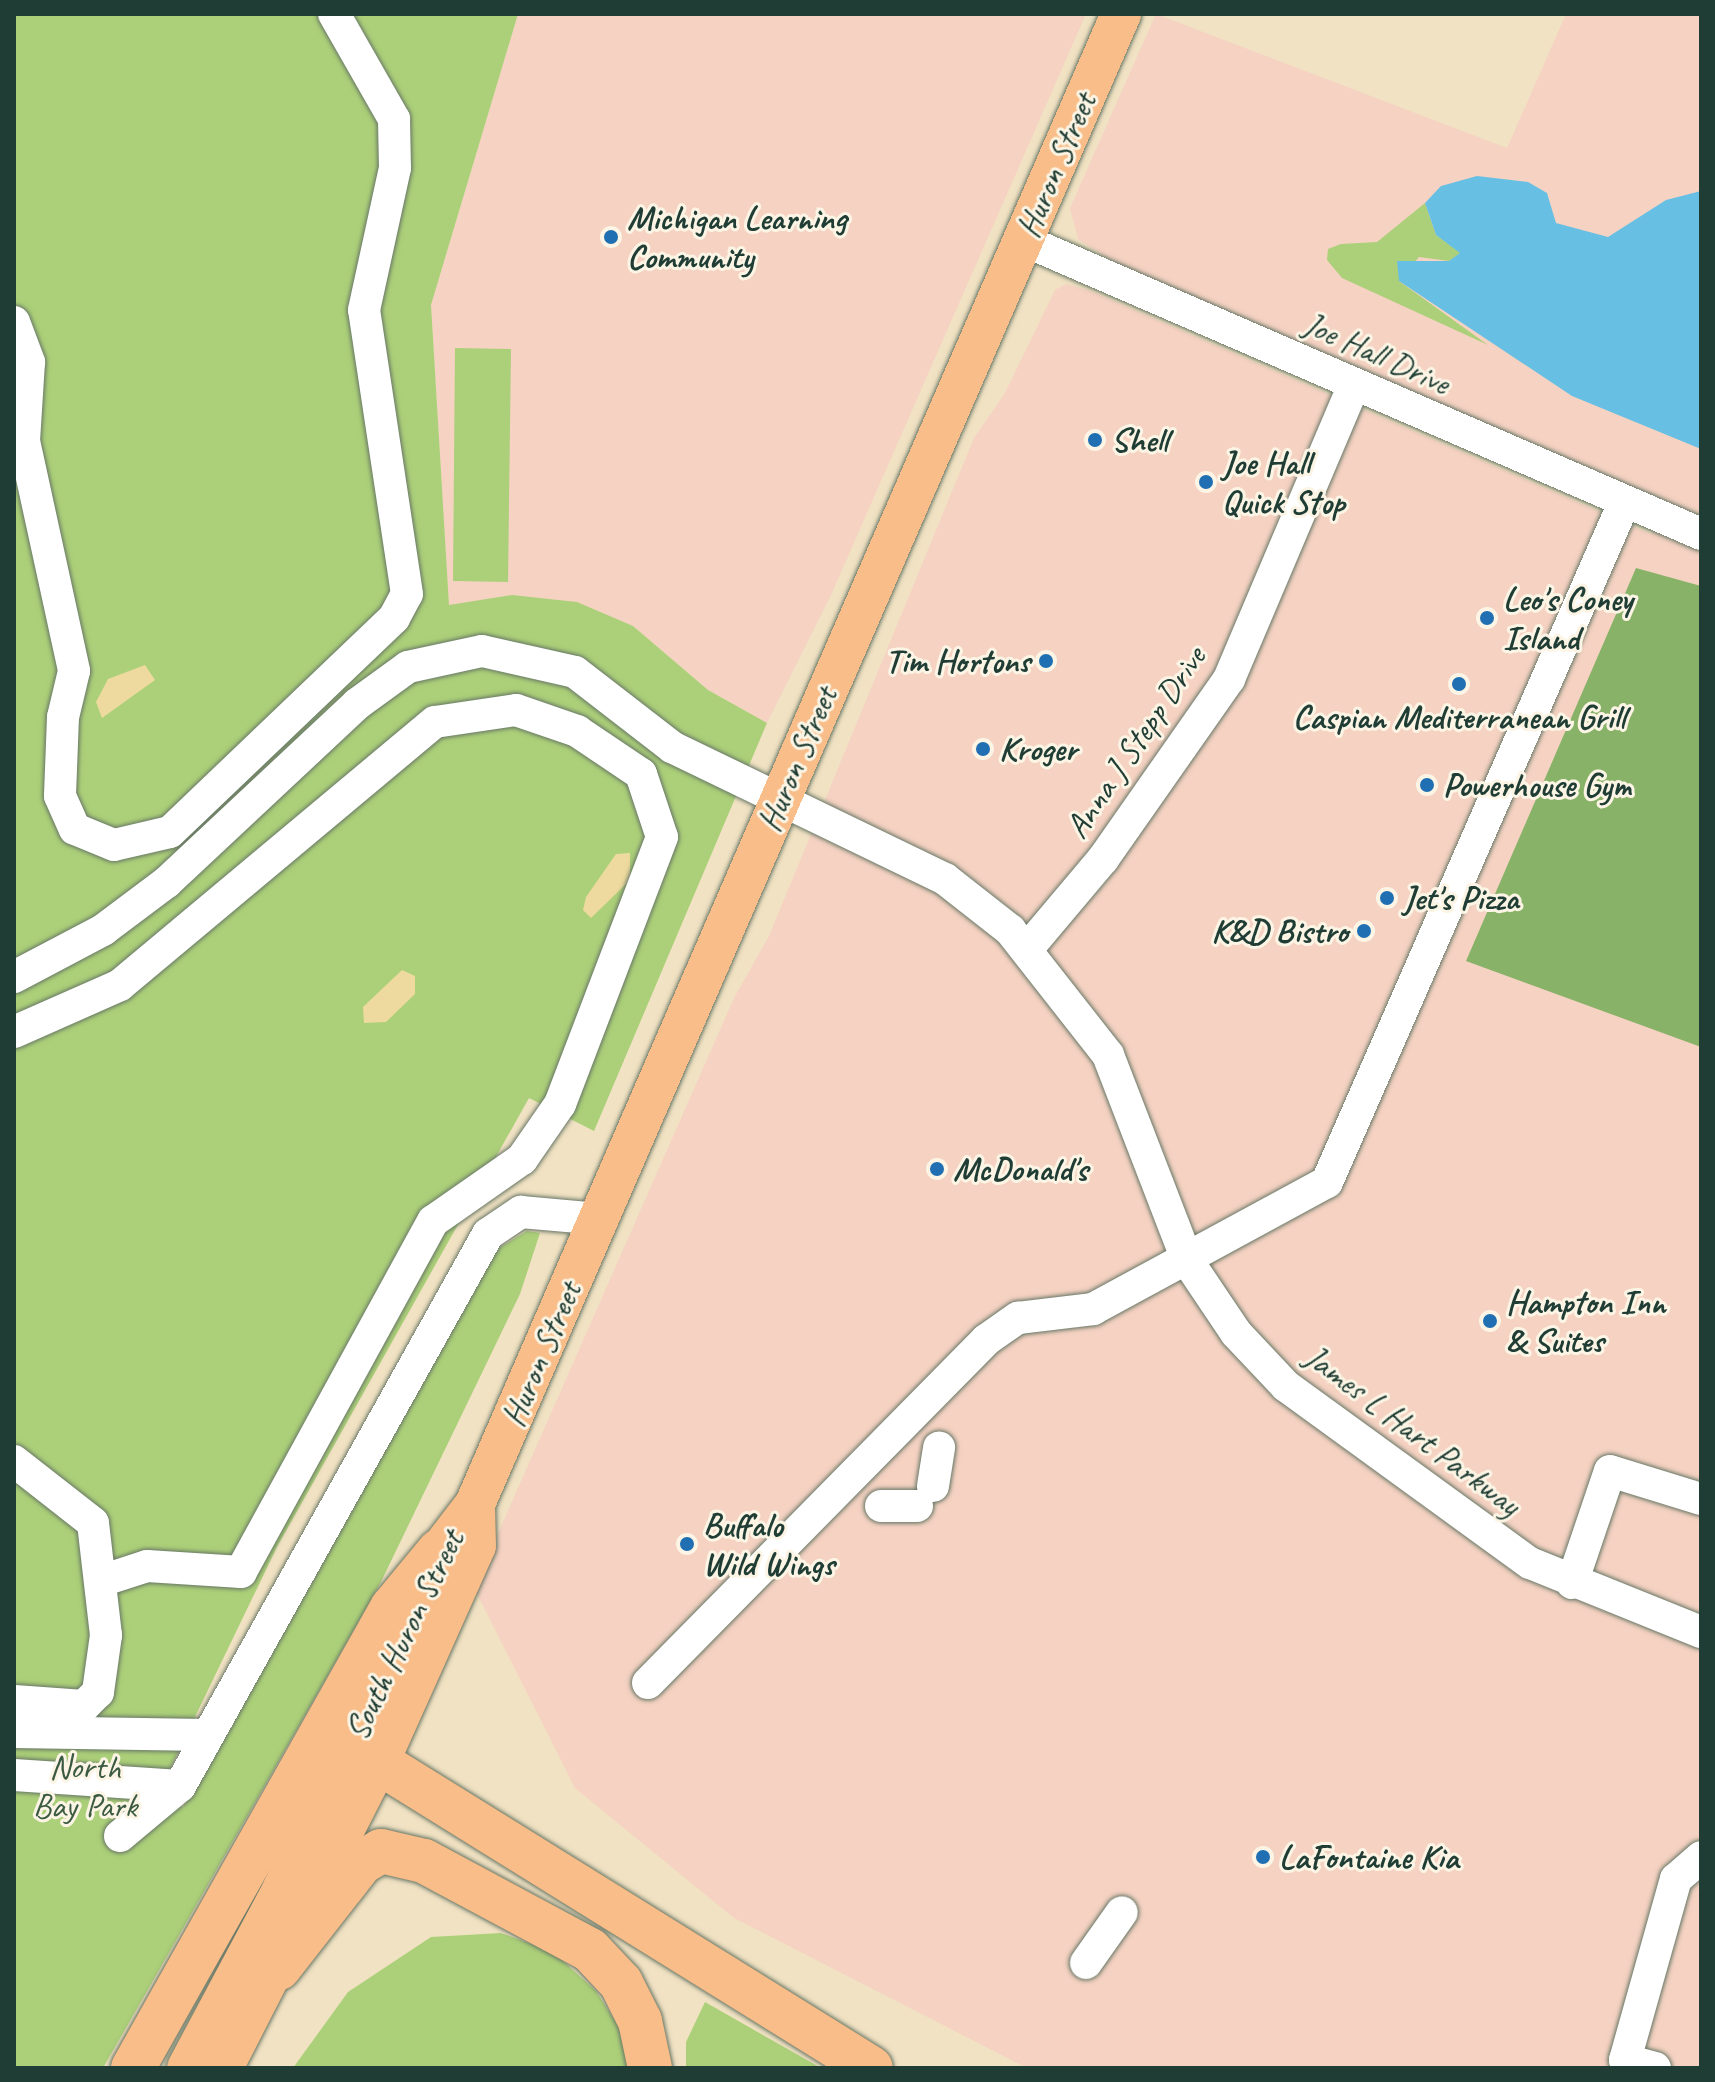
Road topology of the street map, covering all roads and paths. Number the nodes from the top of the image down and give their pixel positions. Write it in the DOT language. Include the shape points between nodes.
graph roads {
  1 [pos="334,14"];
  2 [pos="1121,14"];
  3 [pos="1023,240"];
  4 [pos="14,322"];
  5 [pos="1354,385"];
  6 [pos="1624,503"];
  7 [pos="1701,534"];
  8 [pos="780,798"];
  9 [pos="1028,948"];
  10 [pos="14,977"];
  11 [pos="14,1032"];
  12 [pos="599,1219"];
  13 [pos="1187,1260"];
  14 [pos="939,1447"];
  15 [pos="14,1461"];
  16 [pos="1701,1499"];
  17 [pos="475,1504"];
  18 [pos="881,1506"];
  19 [pos="439,1551"];
  20 [pos="101,1581"];
  21 [pos="1572,1583"];
  22 [pos="1701,1632"];
  23 [pos="648,1683"];
  24 [pos="14,1701"];
  25 [pos="14,1732"];
  26 [pos="94,1733"];
  27 [pos="206,1735"];
  28 [pos="365,1751"];
  29 [pos="14,1775"];
  30 [pos="93,1780"];
  31 [pos="180,1786"];
  32 [pos="120,1836"];
  33 [pos="1701,1857"];
  34 [pos="1122,1912"];
  35 [pos="1086,1963"];
  36 [pos="279,1968"];
  37 [pos="133,2068"];
  38 [pos="187,2068"];
  39 [pos="223,2068"];
  40 [pos="650,2068"];
  41 [pos="871,2068"];
  42 [pos="1655,2068"];
  1 -- 4 [label="street" via="394,119 395,168 364,310 407,594 394,618 170,832 114,845 75,829 60,796 63,717 74,671 24,441 29,362"];
  2 -- 3 [label="main road, Huron Street"];
  3 -- 5 [label="street, Joe Hall Drive"];
  3 -- 8 [label="main road, Huron Street"];
  5 -- 6 [label="street, Joe Hall Drive"];
  5 -- 9 [label="street, Anna J Stepp Drive" via="1229,679 1103,859"];
  6 -- 7 [label="street, Joe Hall Drive"];
  6 -- 13 [label="street" via="1464,863 1350,1143 1327,1182"];
  8 -- 9 [label="street, James L Hart Parkway" via="945,879"];
  8 -- 10 [label="street, James L Hart Parkway" via="672,747 575,672 511,653 452,655 408,667 357,704 167,882 103,930"];
  8 -- 12 [label="main road, Huron Street"];
  9 -- 13 [label="street, James L Hart Parkway" via="1108,1055"];
  11 -- 20 [label="street" via="120,985 357,779 435,722 516,710 577,731 641,774 662,837 560,1104 522,1159 433,1221 241,1572 147,1566"];
  12 -- 17 [label="main road, Huron Street"];
  12 -- 27 [label="street" via="521,1212 488,1234"];
  13 -- 21 [label="street, James L Hart Parkway" via="1236,1333 1322,1417 1519,1556"];
  13 -- 23 [label="street" via="1093,1309 1018,1318 986,1340"];
  14 -- 18 [label="street" via="925,1496"];
  15 -- 20 [label="street" via="93,1523"];
  16 -- 21 [label="street" via="1610,1471"];
  17 -- 19 [label="main road, South Huron Street"];
  17 -- 28 [label="main road, South Huron Street" via="476,1546"];
  19 -- 28 [label="main road, South Huron Street"];
  19 -- 37 [label="highway" via="392,1608"];
  20 -- 24 [label="street" via="106,1635 98,1692 84,1706"];
  21 -- 22 [label="street, James L Hart Parkway"];
  25 -- 26 [label="street"];
  26 -- 27 [label="street"];
  26 -- 30 [label="street"];
  27 -- 31 [label="street"];
  28 -- 36 [label="main road, South Huron Street"];
  28 -- 38 [label="main road, South Huron Street"];
  28 -- 41 [label="highway"];
  29 -- 30 [label="street"];
  30 -- 31 [label="street"];
  31 -- 32 [label="street"];
  33 -- 42 [label="street" via="1676,1879 1625,2060"];
  34 -- 35 [label="street"];
  36 -- 39 [label="main road, South Huron Street"];
  36 -- 40 [label="highway" via="361,1863 381,1851 424,1861 590,1950 634,2008"];
}
